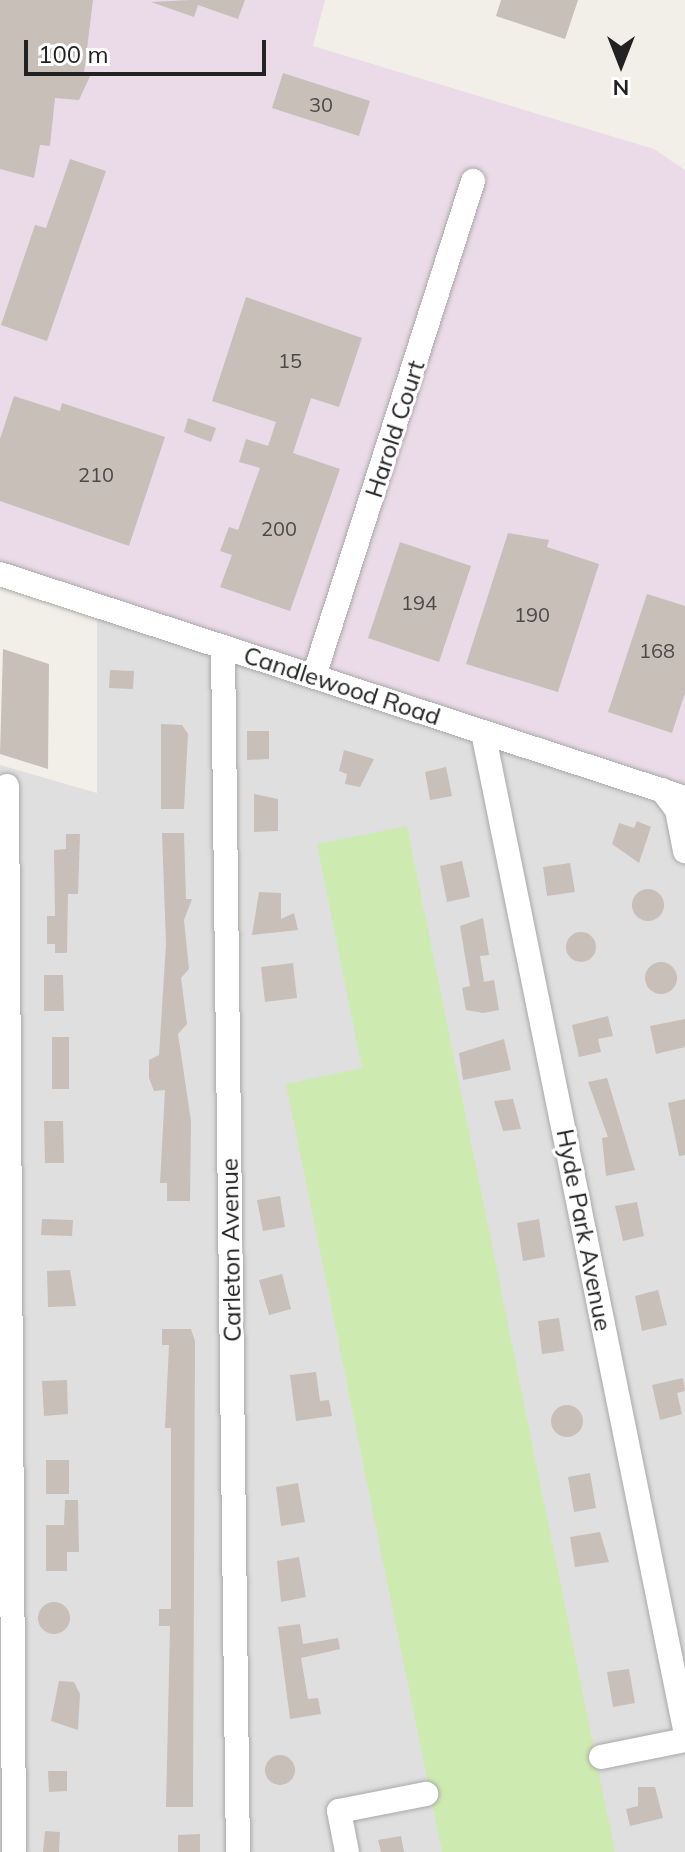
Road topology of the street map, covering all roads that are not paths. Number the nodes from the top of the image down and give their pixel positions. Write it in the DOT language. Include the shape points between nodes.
graph roads {
  1 [pos="473,181"];
  2 [pos="0,574"];
  3 [pos="223,647"];
  4 [pos="314,676"];
  5 [pos="483,732"];
  6 [pos="7,786"];
  7 [pos="674,794"];
  8 [pos="685,851"];
  9 [pos="3,884"];
  10 [pos="3,978"];
  11 [pos="4,1163"];
  12 [pos="5,1345"];
  13 [pos="6,1533"];
  14 [pos="7,1718"];
  15 [pos="685,1729"];
  16 [pos="685,1740"];
  17 [pos="601,1757"];
  18 [pos="426,1794"];
  19 [pos="14,1852"];
  20 [pos="238,1852"];
  21 [pos="347,1852"];
  1 -- 4 [label="street, Harold Court"];
  2 -- 3 [label="street, Candlewood Road"];
  3 -- 4 [label="street, Candlewood Road"];
  3 -- 20 [label="street, Carleton Avenue"];
  4 -- 5 [label="street, Candlewood Road"];
  5 -- 7 [label="street, Candlewood Road"];
  5 -- 15 [label="street, Hyde Park Avenue"];
  6 -- 9 [label="street"];
  7 -- 8 [label="street"];
  9 -- 10 [label="street"];
  10 -- 11 [label="street"];
  11 -- 12 [label="street"];
  12 -- 13 [label="street"];
  13 -- 14 [label="street"];
  14 -- 19 [label="street"];
  16 -- 17 [label="street"];
  18 -- 21 [label="street" via="339,1811"];
}
